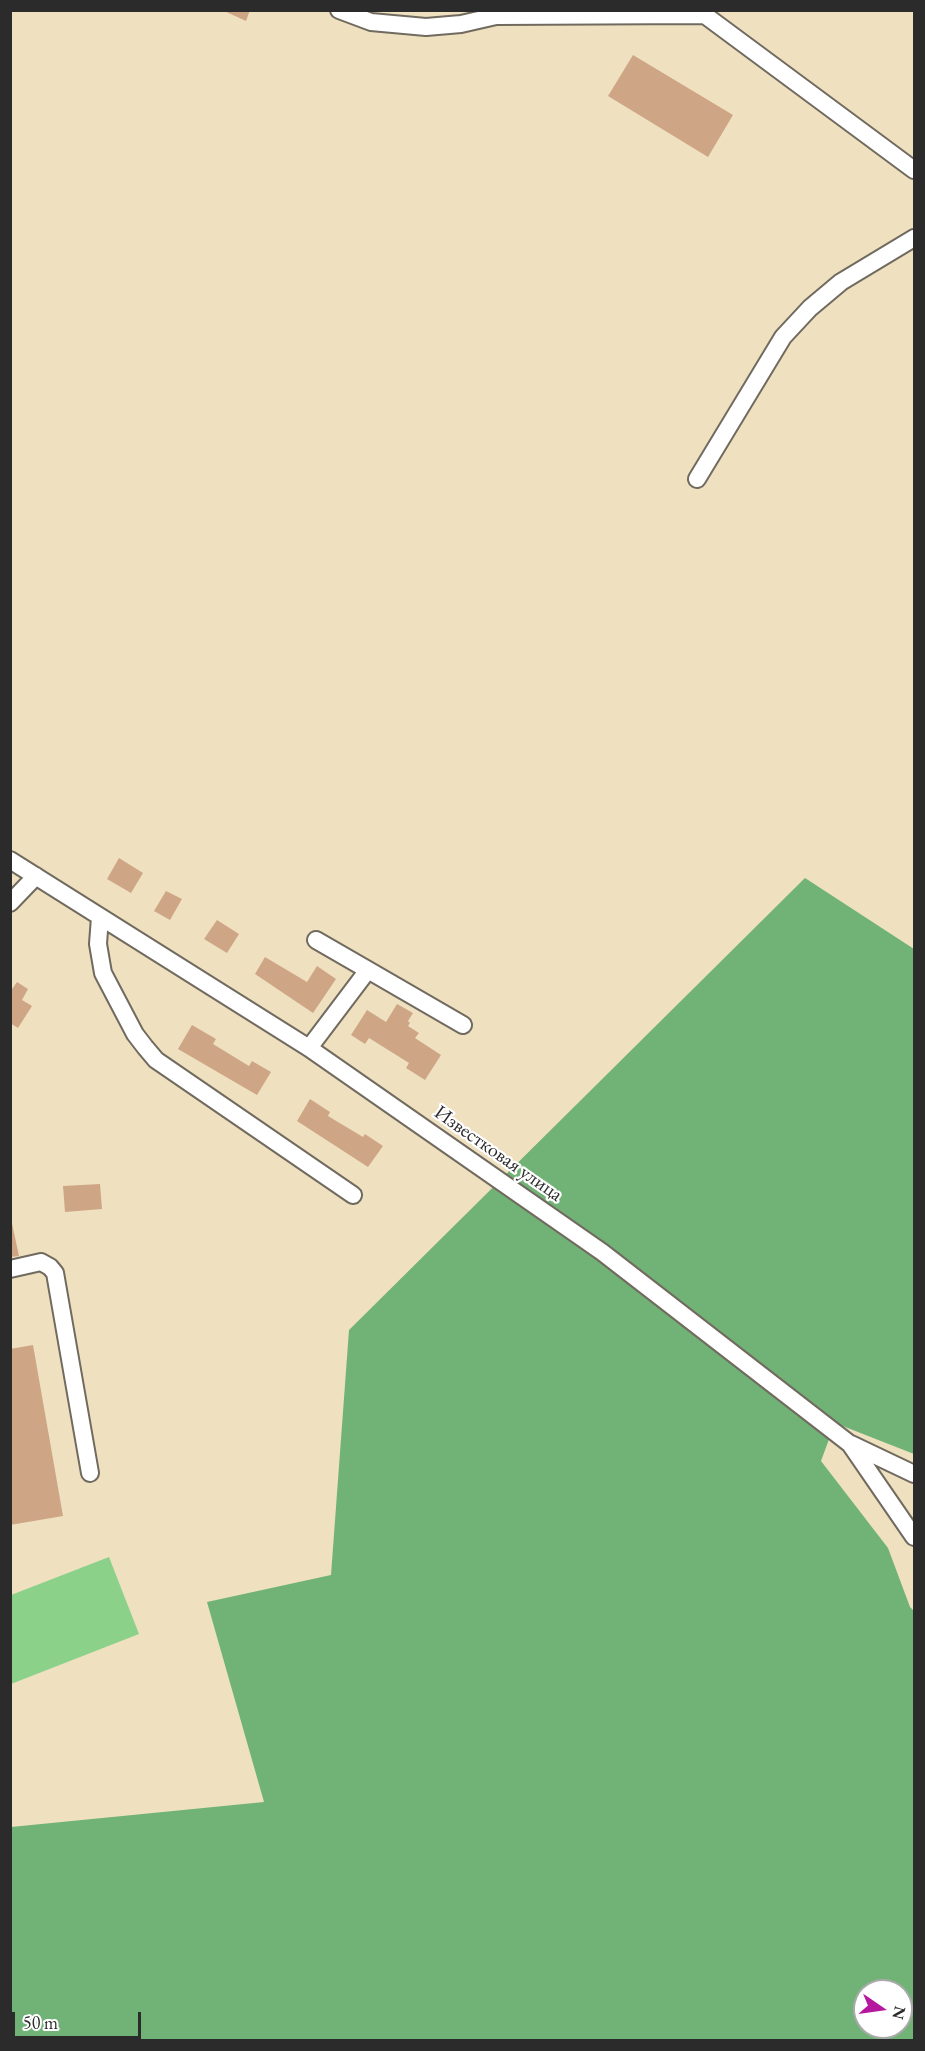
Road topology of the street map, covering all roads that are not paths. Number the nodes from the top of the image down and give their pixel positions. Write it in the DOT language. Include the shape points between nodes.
graph roads {
  1 [pos="339,10"];
  2 [pos="499,13"];
  3 [pos="701,13"];
  4 [pos="915,170"];
  5 [pos="915,238"];
  6 [pos="697,479"];
  7 [pos="10,860"];
  8 [pos="36,876"];
  9 [pos="10,903"];
  10 [pos="100,916"];
  11 [pos="316,940"];
  12 [pos="368,970"];
  13 [pos="463,1025"];
  14 [pos="309,1048"];
  15 [pos="353,1195"];
  16 [pos="10,1269"];
  17 [pos="850,1444"];
  18 [pos="90,1473"];
  19 [pos="915,1474"];
  20 [pos="915,1537"];
  1 -- 2 [label="street" via="371,22 426,27 461,24"];
  2 -- 3 [label="street"];
  3 -- 4 [label="street"];
  5 -- 6 [label="street" via="841,282 783,337"];
  7 -- 8 [label="street, Известковая улица"];
  8 -- 9 [label="street"];
  8 -- 10 [label="street, Известковая улица"];
  10 -- 14 [label="street, Известковая улица"];
  10 -- 15 [label="street" via="98,944 103,973 135,1034 156,1060"];
  11 -- 12 [label="street"];
  12 -- 13 [label="street"];
  12 -- 14 [label="street"];
  14 -- 17 [label="street, Известковая улица" via="602,1252"];
  16 -- 18 [label="street" via="41,1263 55,1273"];
  17 -- 19 [label="street"];
  17 -- 20 [label="street, Известковая улица"];
}
